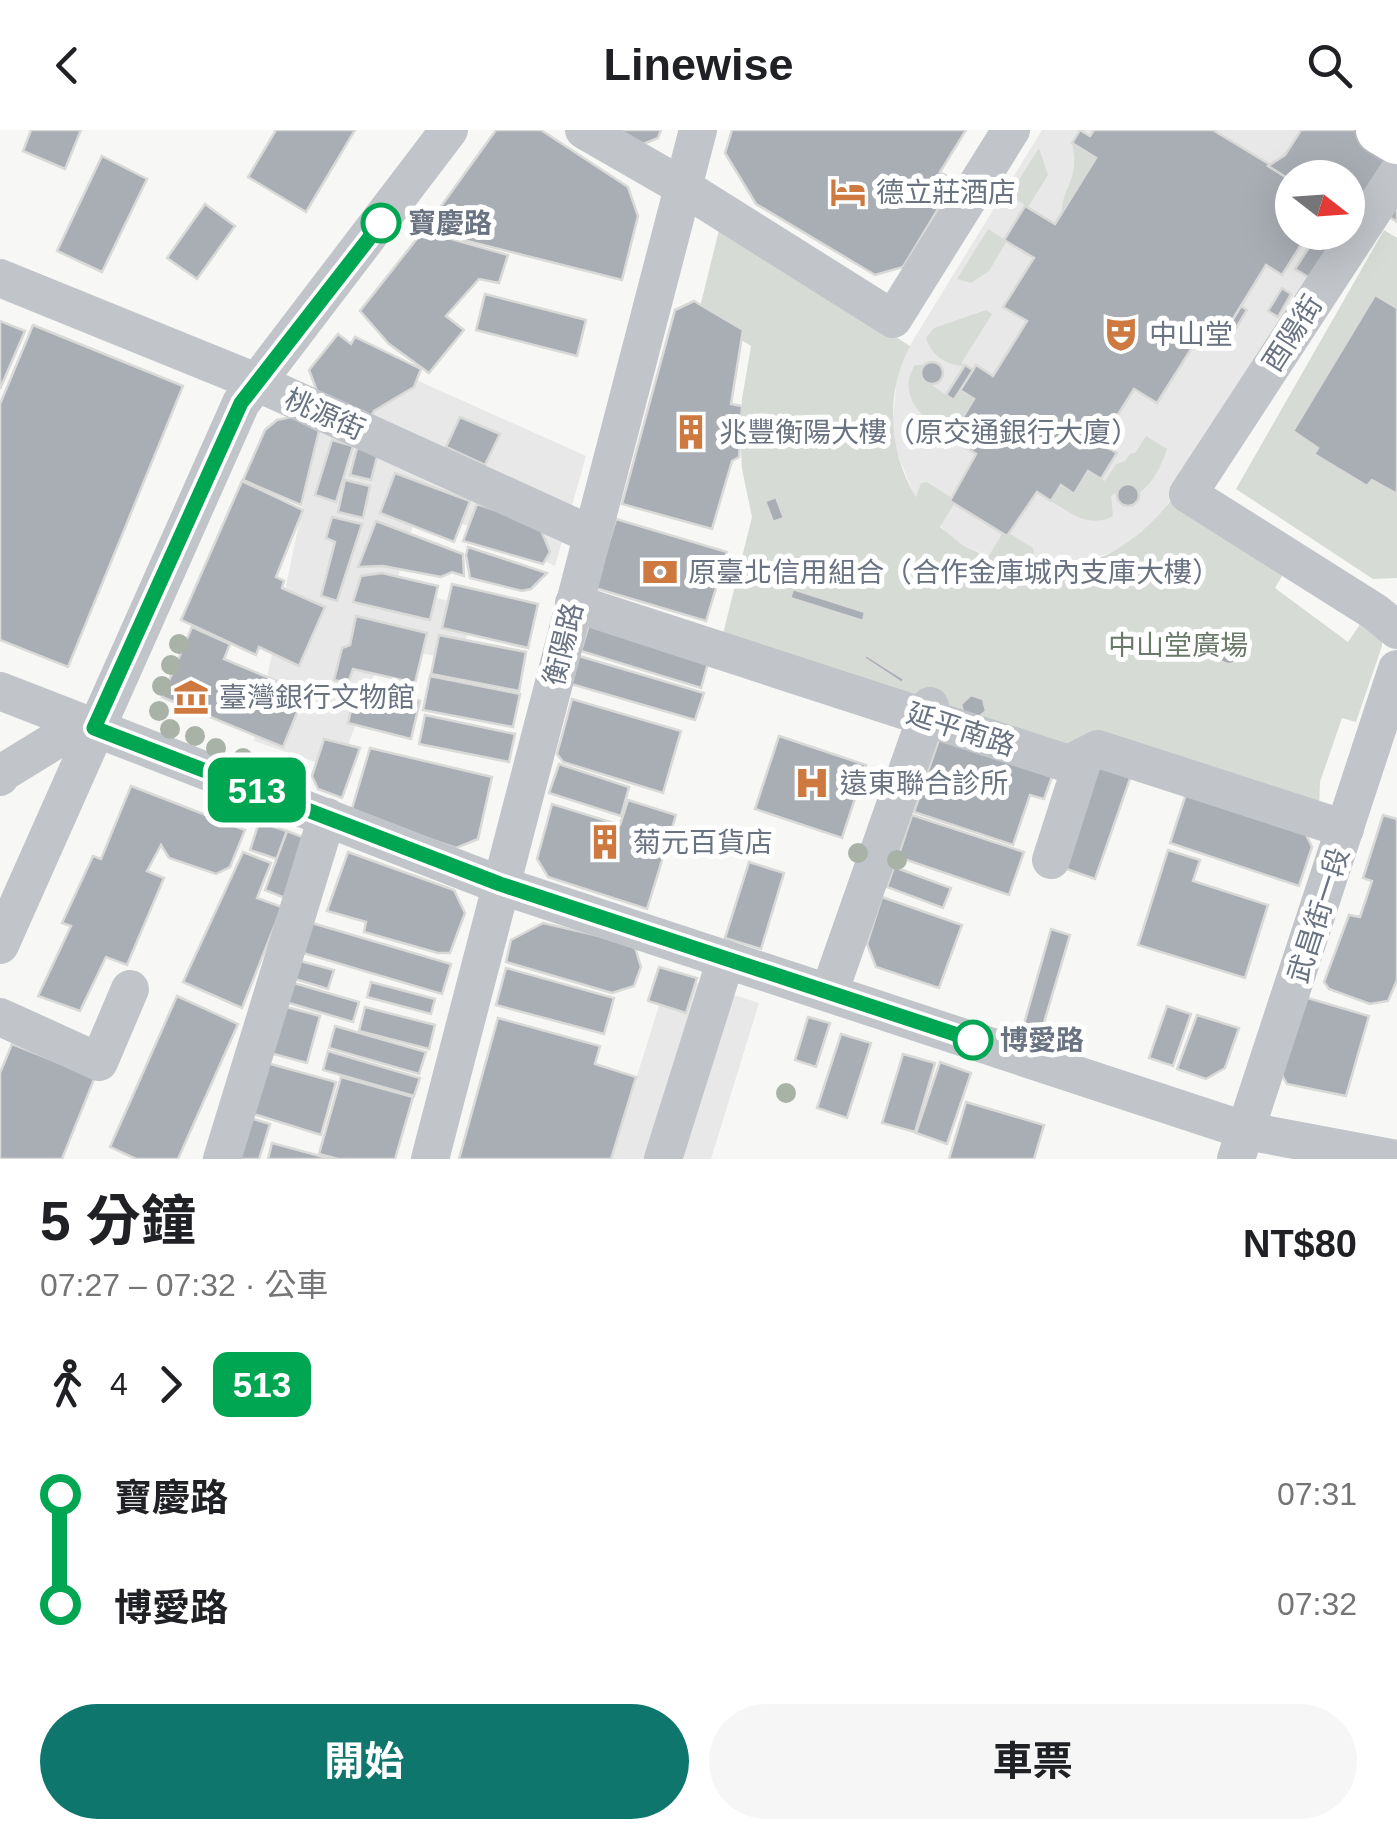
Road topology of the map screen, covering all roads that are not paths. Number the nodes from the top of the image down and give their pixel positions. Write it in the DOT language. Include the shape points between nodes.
graph roads {
  1 [pos="448,130"];
  2 [pos="584,130"];
  3 [pos="698,130"];
  4 [pos="1011,130"];
  5 [pos="1380,130"];
  6 [pos="1397,140"];
  7 [pos="1397,174"];
  8 [pos="683,187"];
  9 [pos="0,278"];
  10 [pos="256,382"];
  11 [pos="592,535"];
  12 [pos="574,603"];
  13 [pos="1397,630"];
  14 [pos="1397,670"];
  15 [pos="0,691"];
  16 [pos="928,712"];
  17 [pos="94,728"];
  18 [pos="1084,757"];
  19 [pos="1,774"];
  20 [pos="327,817"];
  21 [pos="1345,829"];
  22 [pos="1050,860"];
  23 [pos="502,885"];
  24 [pos="0,944"];
  25 [pos="726,959"];
  26 [pos="130,988"];
  27 [pos="829,993"];
  28 [pos="0,1017"];
  29 [pos="1241,1145"];
  30 [pos="222,1159"];
  31 [pos="430,1159"];
  32 [pos="662,1159"];
  33 [pos="1396,1159"];
  1 -- 10 [label="street"];
  2 -- 8 [label="street"];
  3 -- 8 [label="street, 衡陽路"];
  4 -- 8 [label="street" via="893,319"];
  5 -- 6 [label="main road"];
  7 -- 13 [label="street, 酉陽街" via="1188,494"];
  8 -- 11 [label="street, 衡陽路"];
  9 -- 10 [label="street, 桃源街"];
  10 -- 11 [label="street, 桃源街"];
  10 -- 17 [label="street"];
  11 -- 12 [label="street, 衡陽路"];
  12 -- 16 [label="street, 延平南路"];
  12 -- 23 [label="street, 衡陽路"];
  14 -- 21 [label="street, 武昌街一段"];
  15 -- 17 [label="street"];
  16 -- 18 [label="street, 延平南路" via="1069,764"];
  16 -- 27 [label="street"];
  17 -- 19 [label="street" via="64,735"];
  17 -- 20 [label="street"];
  17 -- 24 [label="street"];
  18 -- 21 [label="street, 延平南路" via="1098,749"];
  18 -- 22 [label="street"];
  20 -- 23 [label="street"];
  20 -- 30 [label="street"];
  21 -- 29 [label="street, 武昌街一段"];
  23 -- 25 [label="street"];
  23 -- 31 [label="street, 衡陽路"];
  25 -- 27 [label="street"];
  25 -- 32 [label="street"];
  26 -- 28 [label="street" via="99,1062"];
  27 -- 29 [label="street"];
  29 -- 33 [label="street"];
}
